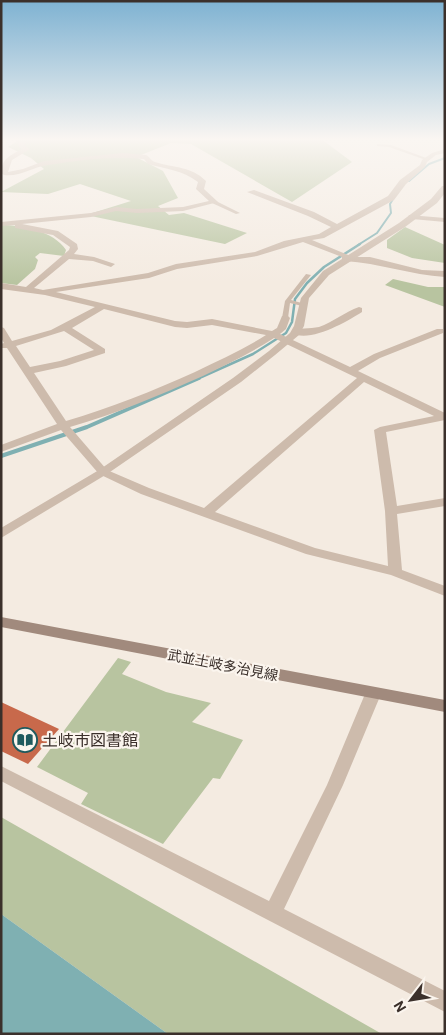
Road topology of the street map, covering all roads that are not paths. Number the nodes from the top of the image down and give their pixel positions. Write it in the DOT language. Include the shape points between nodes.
graph roads {
  1 [pos="200,187"];
  2 [pos="399,187"];
  3 [pos="445,189"];
  4 [pos="251,192"];
  5 [pos="214,202"];
  6 [pos="238,213"];
  7 [pos="412,217"];
  8 [pos="445,220"];
  9 [pos="2,224"];
  10 [pos="336,226"];
  11 [pos="304,240"];
  12 [pos="67,256"];
  13 [pos="345,257"];
  14 [pos="111,264"];
  15 [pos="445,274"];
  16 [pos="308,276"];
  17 [pos="1,286"];
  18 [pos="28,289"];
  19 [pos="44,291"];
  20 [pos="288,301"];
  21 [pos="302,304"];
  22 [pos="101,307"];
  23 [pos="360,310"];
  24 [pos="285,318"];
  25 [pos="66,328"];
  26 [pos="1,330"];
  27 [pos="440,331"];
  28 [pos="296,332"];
  29 [pos="279,337"];
  30 [pos="5,346"];
  31 [pos="27,371"];
  32 [pos="350,372"];
  33 [pos="363,378"];
  34 [pos="444,417"];
  35 [pos="67,430"];
  36 [pos="1,449"];
  37 [pos="103,472"];
  38 [pos="445,502"];
  39 [pos="391,511"];
  40 [pos="206,513"];
  41 [pos="1,534"];
  42 [pos="395,572"];
  43 [pos="445,591"];
  44 [pos="1,622"];
  45 [pos="373,694"];
  46 [pos="445,706"];
  47 [pos="1,773"];
  48 [pos="273,912"];
  49 [pos="445,1002"];
  1 -- 5 [label="street"];
  2 -- 10 [label="street" via="391,198"];
  3 -- 7 [label="street"];
  4 -- 10 [label="street"];
  5 -- 6 [label="lane"];
  5 -- 9 [label="street" via="183,209 122,209"];
  7 -- 8 [label="street"];
  7 -- 13 [label="street" via="383,238"];
  9 -- 12 [label="street" via="55,233 74,246"];
  10 -- 11 [label="street" via="323,235"];
  11 -- 13 [label="street"];
  11 -- 19 [label="street" via="257,254"];
  12 -- 14 [label="street"];
  12 -- 18 [label="street"];
  13 -- 15 [label="street" via="422,273"];
  13 -- 21 [label="street" via="320,279"];
  16 -- 20 [label="lane"];
  17 -- 18 [label="street"];
  18 -- 19 [label="street"];
  19 -- 22 [label="street"];
  20 -- 21 [label="lane"];
  20 -- 24 [label="lane"];
  21 -- 28 [label="street"];
  22 -- 25 [label="street"];
  22 -- 29 [label="street" via="176,324 212,322"];
  23 -- 28 [label="street" via="322,329"];
  24 -- 29 [label="street"];
  25 -- 30 [label="street"];
  25 -- 31 [label="street" via="102,351"];
  26 -- 30 [label="street"];
  27 -- 32 [label="street" via="377,356"];
  28 -- 29 [label="street"];
  29 -- 32 [label="street"];
  29 -- 35 [label="street"];
  29 -- 37 [label="street" via="237,380"];
  30 -- 31 [label="street"];
  31 -- 35 [label="street"];
  32 -- 33 [label="street"];
  33 -- 34 [label="street"];
  33 -- 40 [label="street"];
  34 -- 39 [label="street" via="380,430"];
  35 -- 36 [label="street"];
  35 -- 37 [label="street"];
  37 -- 40 [label="street" via="145,492"];
  37 -- 41 [label="street"];
  38 -- 39 [label="street"];
  39 -- 42 [label="street"];
  40 -- 42 [label="street" via="311,551"];
  42 -- 43 [label="street"];
  44 -- 45 [label="main road, 武並土岐多治見線"];
  45 -- 46 [label="main road, 武並土岐多治見線"];
  45 -- 48 [label="street" via="335,785"];
  47 -- 48 [label="street"];
  48 -- 49 [label="street"];
}
